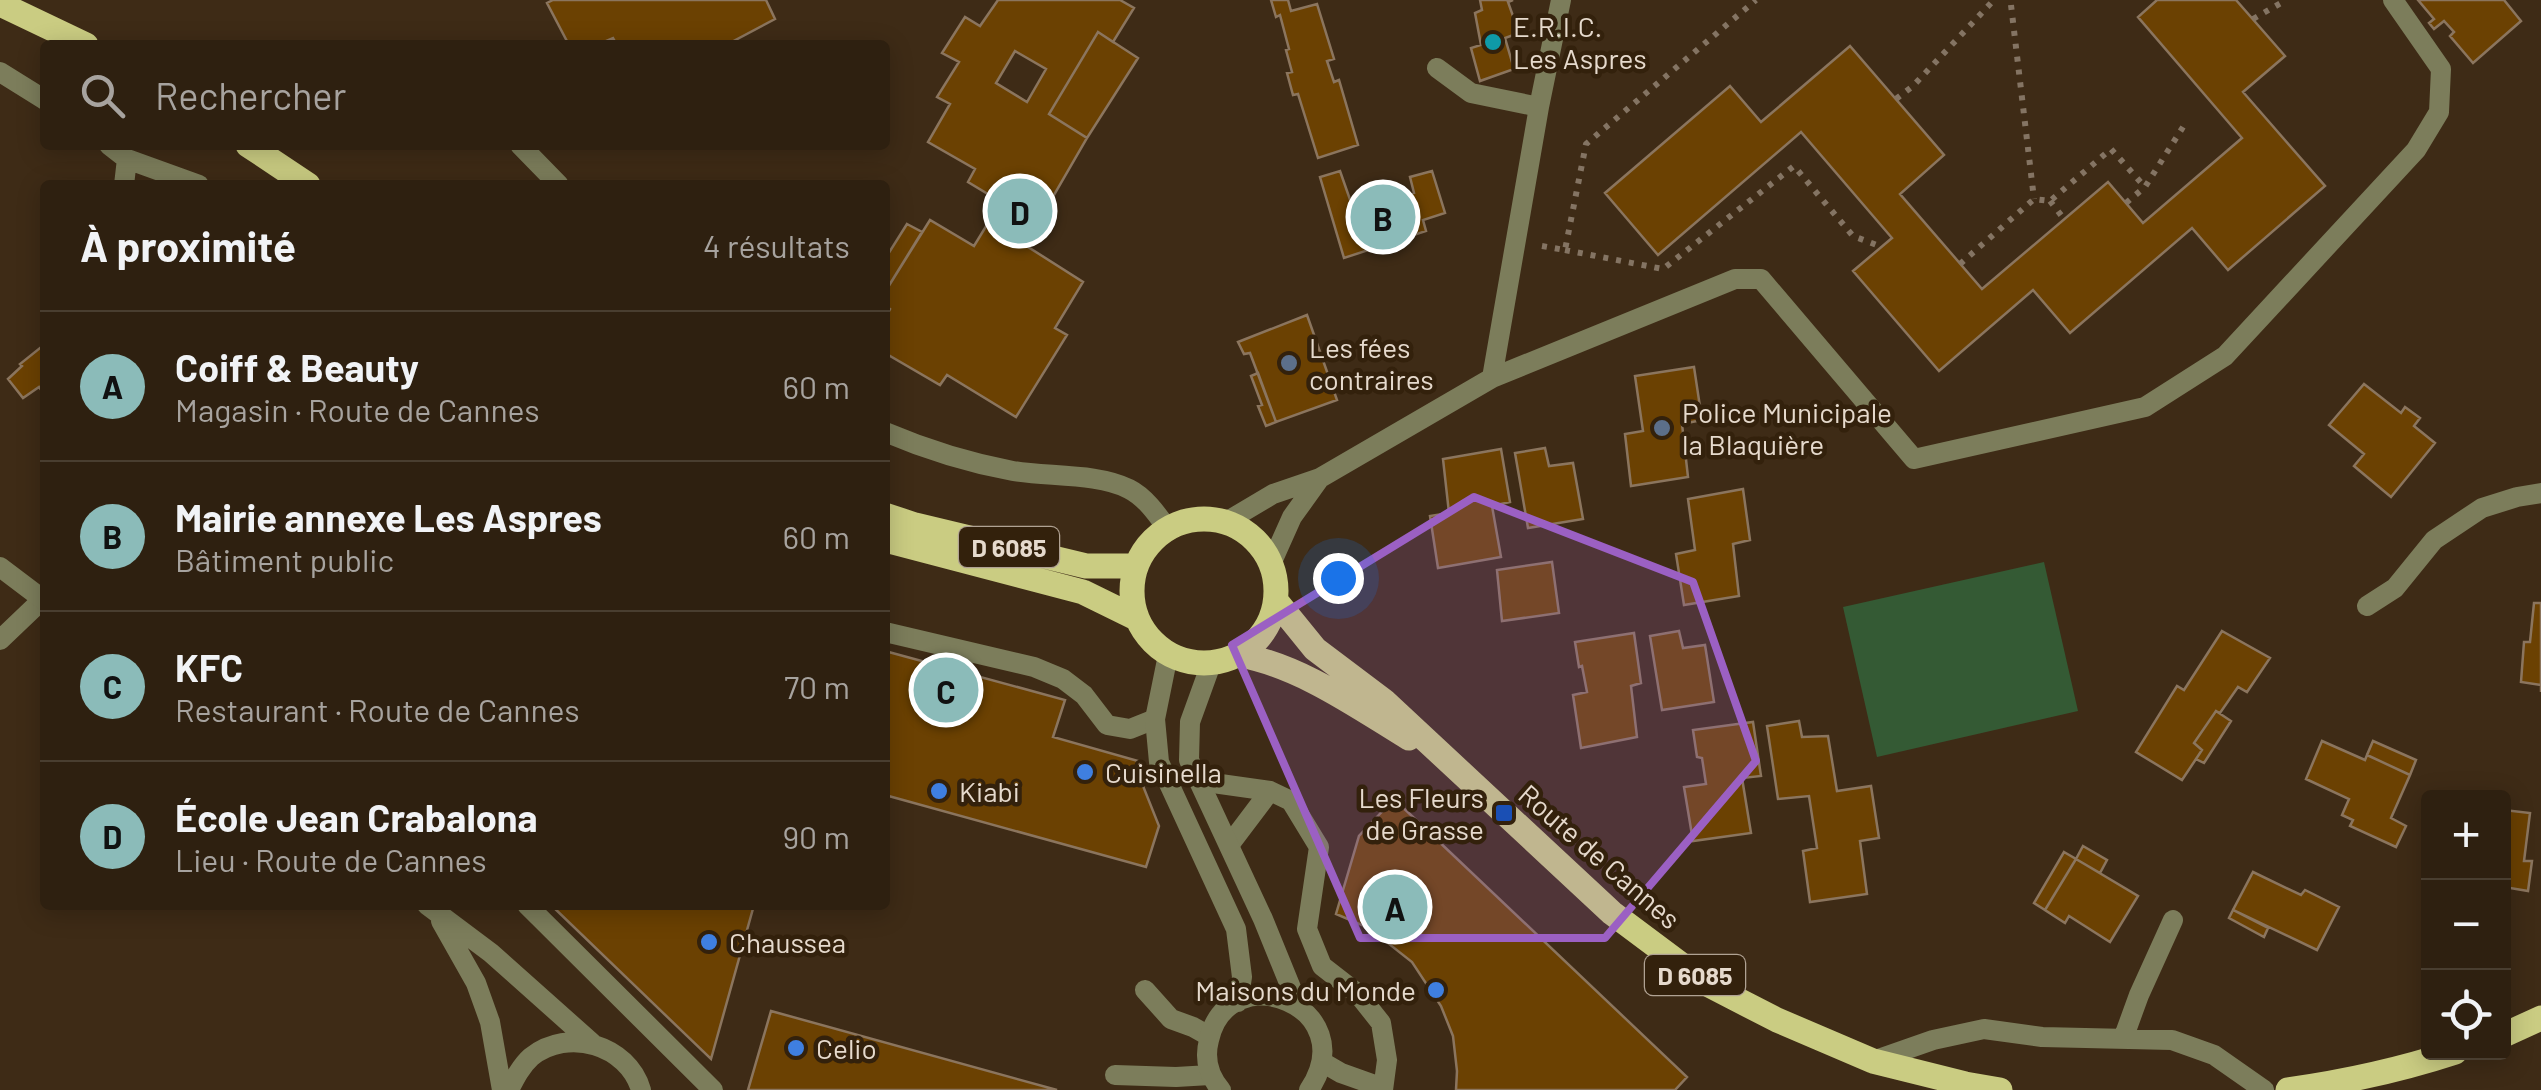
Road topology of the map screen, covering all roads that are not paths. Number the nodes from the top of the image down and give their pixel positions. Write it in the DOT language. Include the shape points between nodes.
graph roads {
  1 [pos="1561,0"];
  2 [pos="2393,0"];
  3 [pos="0,4"];
  4 [pos="76,40"];
  5 [pos="1437,68"];
  6 [pos="0,72"];
  7 [pos="40,97"];
  8 [pos="1539,108"];
  9 [pos="116,150"];
  10 [pos="256,150"];
  11 [pos="525,150"];
  12 [pos="127,158"];
  13 [pos="125,180"];
  14 [pos="186,180"];
  15 [pos="300,180"];
  16 [pos="554,180"];
  17 [pos="1492,378"];
  18 [pos="890,434"];
  19 [pos="1320,478"];
  20 [pos="2541,494"];
  21 [pos="890,517"];
  22 [pos="1226,522"];
  23 [pos="1167,528"];
  24 [pos="890,541"];
  25 [pos="1272,564"];
  26 [pos="1135,566"];
  27 [pos="0,567"];
  28 [pos="40,597"];
  29 [pos="1276,602"];
  30 [pos="40,604"];
  31 [pos="2367,606"];
  32 [pos="1136,618"];
  33 [pos="890,633"];
  34 [pos="0,640"];
  35 [pos="1168,655"];
  36 [pos="1240,655"];
  37 [pos="1211,664"];
  38 [pos="1155,719"];
  39 [pos="1447,761"];
  40 [pos="1199,781"];
  41 [pos="1270,791"];
  42 [pos="1230,844"];
  43 [pos="432,910"];
  44 [pos="532,910"];
  45 [pos="2173,920"];
  46 [pos="1145,990"];
  47 [pos="1238,1002"];
  48 [pos="1298,1005"];
  49 [pos="2541,1018"];
  50 [pos="2511,1033"];
  51 [pos="1210,1036"];
  52 [pos="2123,1038"];
  53 [pos="592,1044"];
  54 [pos="2429,1060"];
  55 [pos="1873,1061"];
  56 [pos="1322,1062"];
  57 [pos="1116,1075"];
  58 [pos="1216,1082"];
  59 [pos="1176,1084"];
  60 [pos="1383,1089"];
  61 [pos="506,1090"];
  62 [pos="641,1090"];
  63 [pos="713,1090"];
  64 [pos="1308,1090"];
  65 [pos="2000,1090"];
  66 [pos="2264,1090"];
  67 [pos="2288,1090"];
  1 -- 8 [label="street"];
  2 -- 17 [label="street" via="2440,69 2440,112 2416,150 2224,356 2146,407 1914,460 1760,279 1735,278"];
  3 -- 4 [label="main road"];
  5 -- 8 [label="street" via="1471,94"];
  6 -- 7 [label="street"];
  8 -- 17 [label="street"];
  9 -- 12 [label="street"];
  10 -- 15 [label="main road"];
  11 -- 16 [label="street"];
  12 -- 13 [label="street"];
  12 -- 14 [label="street"];
  17 -- 19 [label="street"];
  18 -- 23 [label="street" via="1012,471 1130,488"];
  19 -- 22 [label="street" via="1272,494"];
  19 -- 25 [label="street"];
  20 -- 31 [label="street" via="2482,508 2434,540 2396,588"];
  21 -- 26 [label="main road, D 6085" via="1086,566"];
  22 -- 23 [label="main road" via="1200,518"];
  22 -- 25 [label="main road" via="1258,542"];
  23 -- 26 [label="main road"];
  24 -- 32 [label="main road, D 6085" via="1083,592"];
  25 -- 29 [label="main road"];
  26 -- 32 [label="main road"];
  27 -- 28 [label="street"];
  29 -- 36 [label="main road" via="1270,622"];
  29 -- 39 [label="main road, Route de Cannes / D 6085" via="1315,649"];
  30 -- 34 [label="street"];
  32 -- 35 [label="main road"];
  33 -- 38 [label="street" via="1063,679 1108,724 1130,730"];
  35 -- 37 [label="main road"];
  35 -- 38 [label="street"];
  36 -- 37 [label="main road"];
  36 -- 39 [label="main road, Route de Cannes / D 6085" via="1296,674"];
  37 -- 40 [label="street" via="1190,722 1189,760"];
  38 -- 47 [label="street" via="1158,762 1236,929"];
  39 -- 55 [label="main road, Route de Cannes / D 6085" via="1612,913 1707,984"];
  40 -- 41 [label="street"];
  40 -- 42 [label="street"];
  41 -- 42 [label="street"];
  41 -- 60 [label="street" via="1291,801 1319,847 1307,929 1322,966 1381,1023"];
  42 -- 48 [label="street"];
  43 -- 53 [label="street"];
  43 -- 61 [label="street" via="476,983"];
  44 -- 63 [label="street"];
  45 -- 52 [label="street"];
  46 -- 51 [label="street" via="1172,1020"];
  47 -- 48 [label="street" via="1268,995"];
  47 -- 51 [label="street"];
  48 -- 56 [label="street" via="1318,1030"];
  49 -- 50 [label="main road"];
  51 -- 58 [label="street" via="1207,1064"];
  52 -- 55 [label="street" via="1984,1029"];
  52 -- 66 [label="street" via="2172,1040 2214,1054"];
  53 -- 61 [label="street" via="550,1046"];
  53 -- 62 [label="street" via="628,1066"];
  54 -- 67 [label="main road"];
  55 -- 65 [label="main road, Route de Cannes / D 6085"];
  56 -- 60 [label="street"];
  56 -- 64 [label="street"];
  57 -- 59 [label="street"];
  58 -- 59 [label="street"];
}
